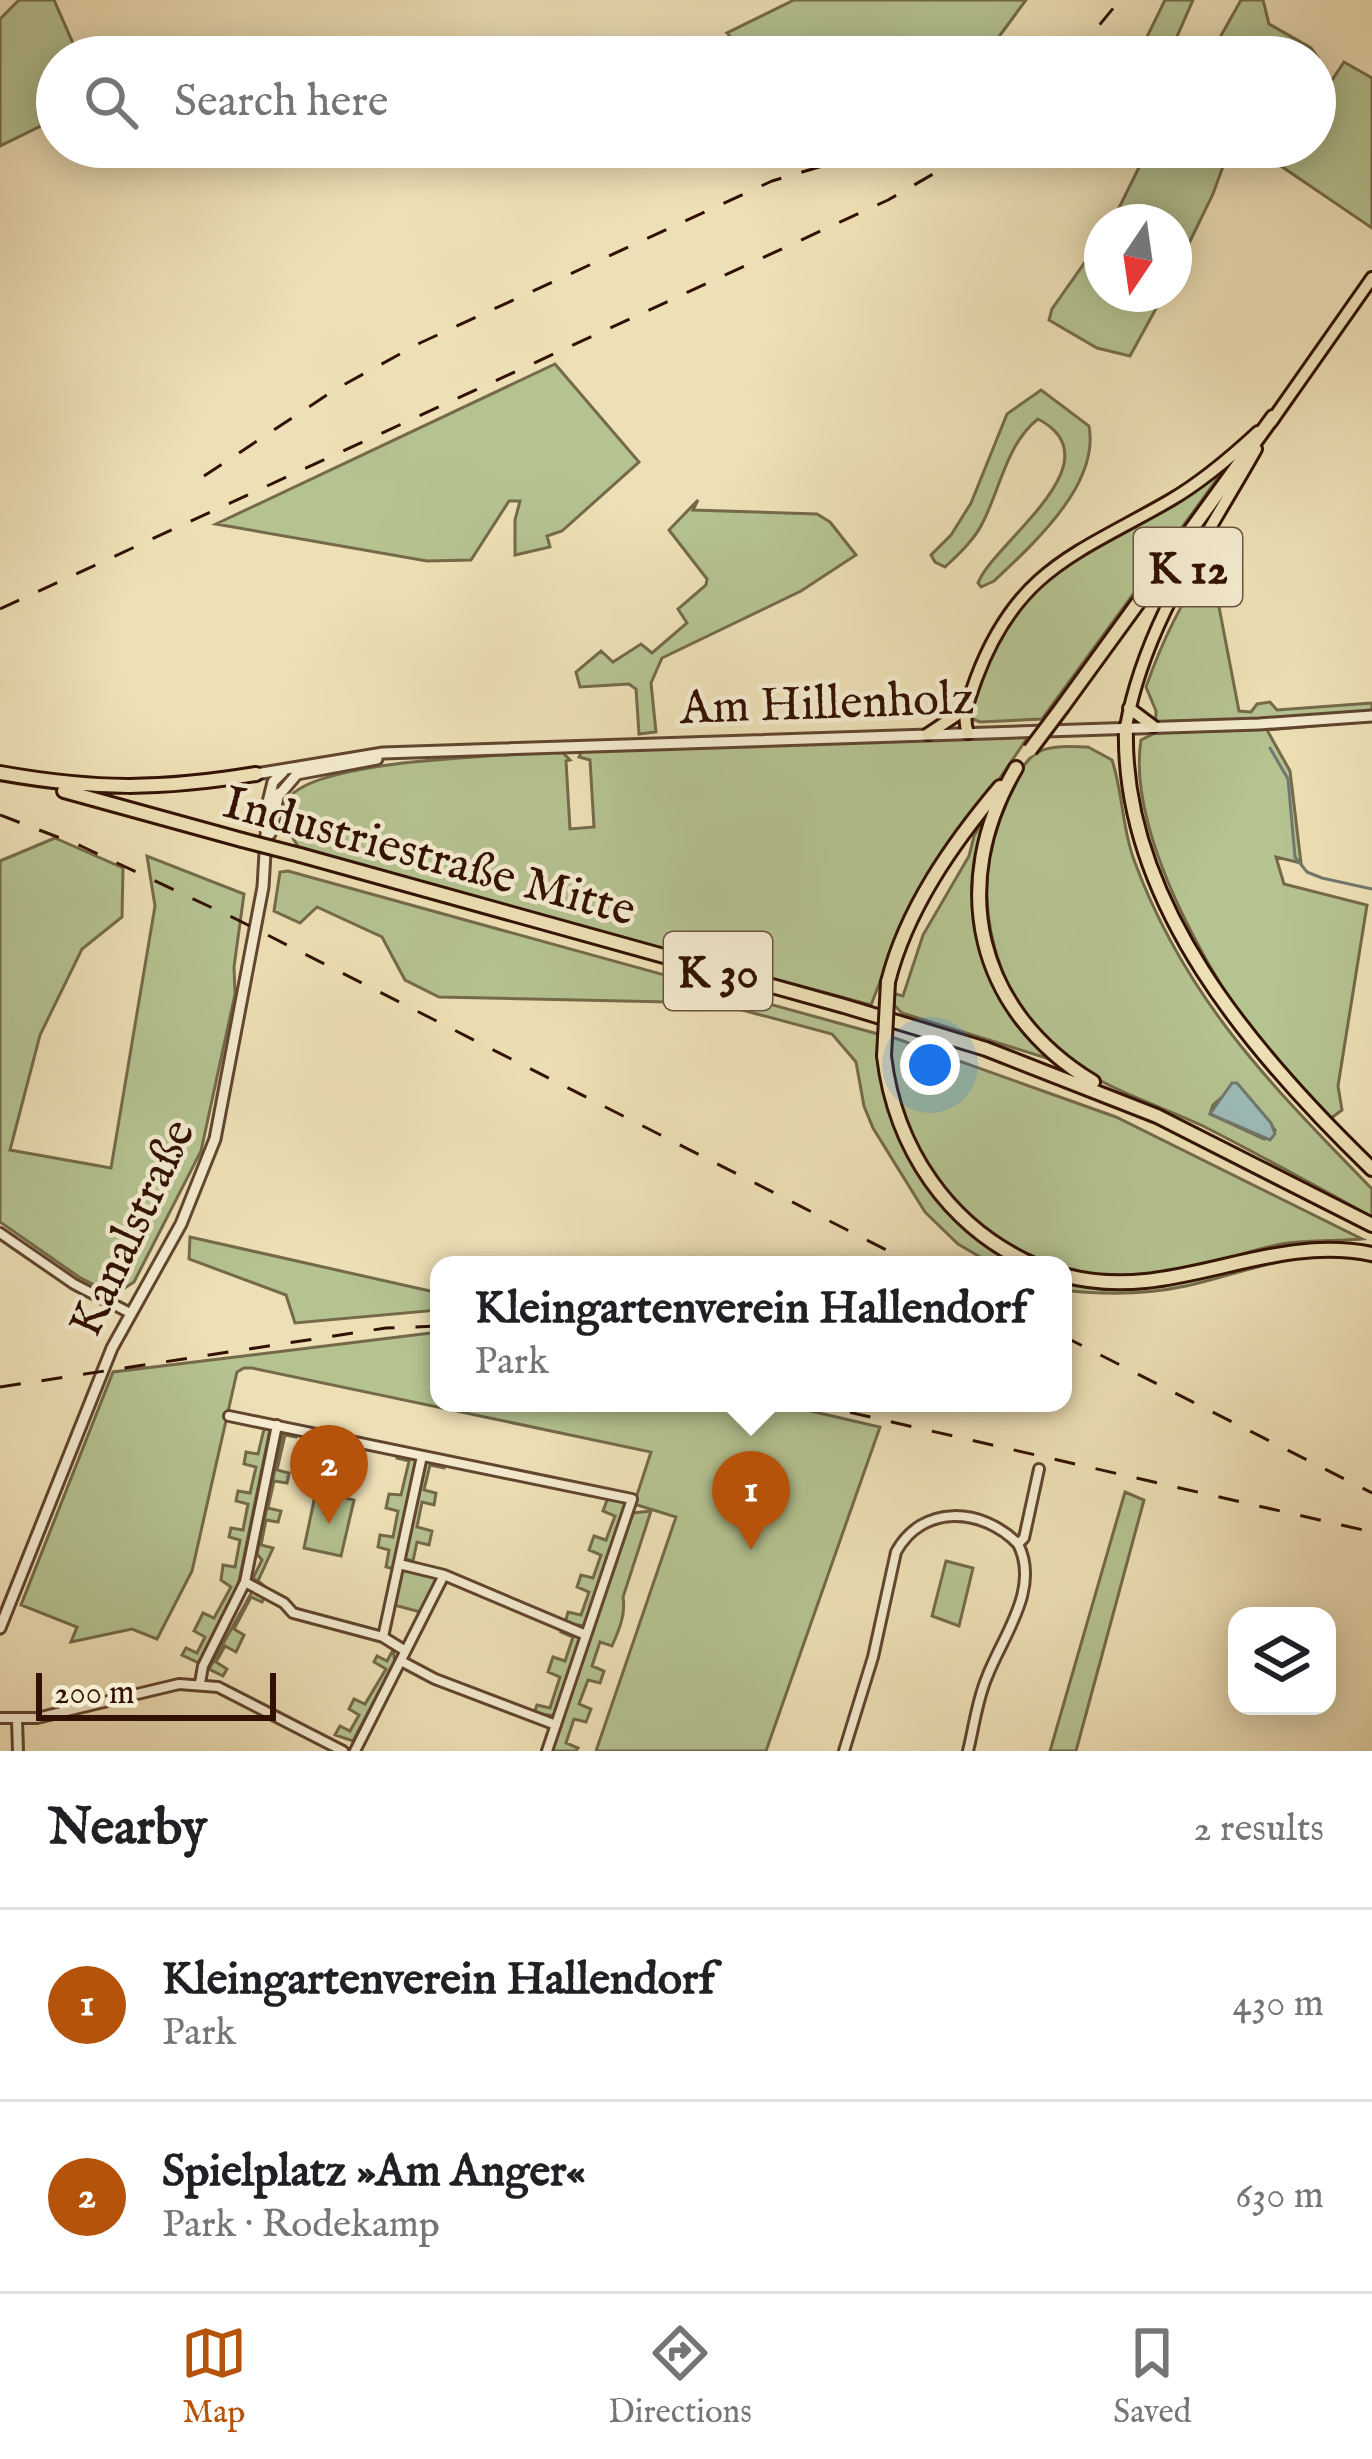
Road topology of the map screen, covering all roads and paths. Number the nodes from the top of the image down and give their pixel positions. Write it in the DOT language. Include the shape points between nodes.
graph roads {
  1 [pos="1372,278"];
  2 [pos="1273,417"];
  3 [pos="966,707"];
  4 [pos="1129,708"];
  5 [pos="1372,716"];
  6 [pos="1153,726"];
  7 [pos="1126,727"];
  8 [pos="968,733"];
  9 [pos="928,734"];
  10 [pos="398,754"];
  11 [pos="1016,768"];
  12 [pos="289,769"];
  13 [pos="0,773"];
  14 [pos="256,774"];
  15 [pos="273,782"];
  16 [pos="280,794"];
  17 [pos="268,839"];
  18 [pos="1130,1105"];
  19 [pos="1372,1169"];
  20 [pos="1372,1225"];
  21 [pos="0,1233"];
  22 [pos="1372,1254"];
  23 [pos="1019,1256"];
  24 [pos="1072,1277"];
  25 [pos="130,1313"];
  26 [pos="230,1416"];
  27 [pos="277,1425"];
  28 [pos="422,1456"];
  29 [pos="1039,1469"];
  30 [pos="1018,1544"];
  31 [pos="399,1564"];
  32 [pos="444,1575"];
  33 [pos="245,1582"];
  34 [pos="0,1628"];
  35 [pos="586,1635"];
  36 [pos="383,1637"];
  37 [pos="404,1650"];
  38 [pos="401,1661"];
  39 [pos="200,1683"];
  40 [pos="0,1718"];
  41 [pos="17,1720"];
  42 [pos="556,1725"];
  43 [pos="18,1751"];
  44 [pos="343,1751"];
  45 [pos="355,1751"];
  46 [pos="547,1751"];
  47 [pos="844,1751"];
  48 [pos="968,1751"];
  1 -- 2 [label="main road, K 12"];
  2 -- 3 [label="main road, K 12" via="1204,478 1042,577 993,641"];
  2 -- 4 [label="main road, K 12" via="1158,626"];
  2 -- 11 [label="highway, bridge"];
  3 -- 8 [label="main road, K 12"];
  3 -- 9 [label="main road"];
  4 -- 6 [label="main road"];
  4 -- 7 [label="main road, K 12"];
  5 -- 6 [label="street, Am Hillenholz"];
  6 -- 7 [label="street, Am Hillenholz"];
  7 -- 8 [label="street, Am Hillenholz"];
  7 -- 19 [label="highway" via="1133,813 1164,902 1257,1042"];
  8 -- 9 [label="street, Am Hillenholz"];
  9 -- 10 [label="street, Am Hillenholz"];
  10 -- 12 [label="street, Am Hillenholz"];
  10 -- 16 [label="street, Am Hillenholz" via="297,774"];
  11 -- 18 [label="highway" via="981,859 980,913 992,968 1036,1039"];
  11 -- 23 [label="highway, bridge" via="905,930 888,982 884,1056 898,1121 929,1179 973,1228"];
  12 -- 14 [label="street, Am Hillenholz"];
  12 -- 15 [label="street"];
  13 -- 14 [label="highway" via="118,789"];
  13 -- 18 [label="highway, Industriestraße Mitte / K 30, bridge" via="914,1026"];
  14 -- 15 [label="street"];
  15 -- 16 [label="street"];
  15 -- 17 [label="street, Kanalstraße"];
  16 -- 17 [label="street, Kanalstraße"];
  17 -- 25 [label="street, Kanalstraße" via="215,1139 181,1224"];
  18 -- 20 [label="highway, Industriestraße Mitte / K 30"];
  21 -- 25 [label="street"];
  22 -- 24 [label="highway" via="1298,1250 1143,1284"];
  25 -- 34 [label="street, Kanalstraße"];
  26 -- 27 [label="street"];
  27 -- 28 [label="street"];
  27 -- 33 [label="street"];
  28 -- 31 [label="street"];
  28 -- 35 [label="street" via="632,1499"];
  29 -- 30 [label="street"];
  30 -- 47 [label="street" via="989,1523 950,1515 922,1522 902,1541"];
  30 -- 48 [label="street" via="1026,1566 1020,1601 985,1680"];
  31 -- 32 [label="street"];
  31 -- 36 [label="street"];
  32 -- 35 [label="street"];
  32 -- 37 [label="street"];
  33 -- 36 [label="street" via="293,1612"];
  33 -- 39 [label="street"];
  35 -- 42 [label="street"];
  36 -- 37 [label="street"];
  37 -- 38 [label="street"];
  38 -- 42 [label="street"];
  38 -- 45 [label="street"];
  39 -- 41 [label="street"];
  39 -- 44 [label="street"];
  40 -- 41 [label="street"];
  41 -- 43 [label="street"];
  42 -- 46 [label="street"];
}
